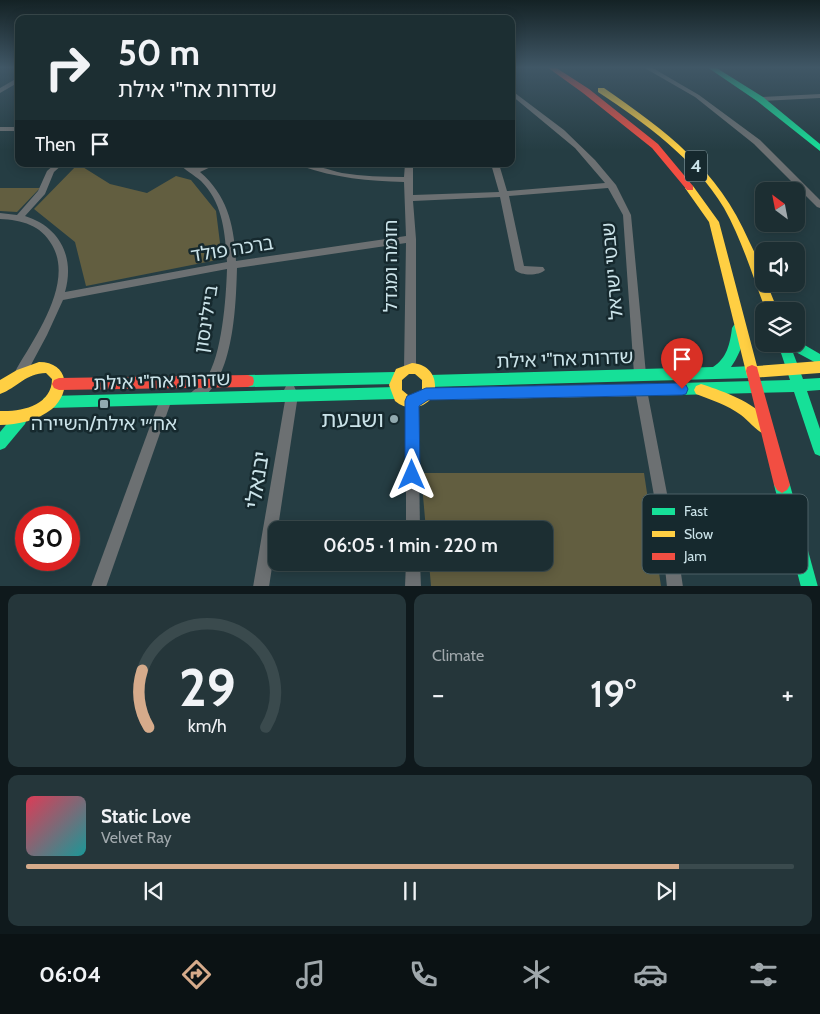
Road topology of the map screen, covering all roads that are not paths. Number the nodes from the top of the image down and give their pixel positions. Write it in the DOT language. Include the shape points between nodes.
graph roads {
  1 [pos="590,94"];
  2 [pos="606,94"];
  3 [pos="694,94"];
  4 [pos="753,94"];
  5 [pos="515,95"];
  6 [pos="820,96"];
  7 [pos="760,99"];
  8 [pos="0,129"];
  9 [pos="15,129"];
  10 [pos="817,143"];
  11 [pos="56,167"];
  12 [pos="188,167"];
  13 [pos="205,167"];
  14 [pos="314,167"];
  15 [pos="409,167"];
  16 [pos="496,167"];
  17 [pos="195,171"];
  18 [pos="408,180"];
  19 [pos="612,184"];
  20 [pos="504,194"];
  21 [pos="410,198"];
  22 [pos="820,205"];
  23 [pos="0,216"];
  24 [pos="20,216"];
  25 [pos="411,239"];
  26 [pos="232,266"];
  27 [pos="540,270"];
  28 [pos="59,297"];
  29 [pos="768,302"];
  30 [pos="739,323"];
  31 [pos="805,351"];
  32 [pos="787,352"];
  33 [pos="820,360"];
  34 [pos="820,367"];
  35 [pos="792,368"];
  36 [pos="410,369"];
  37 [pos="752,372"];
  38 [pos="640,374"];
  39 [pos="713,374"];
  40 [pos="11,377"];
  41 [pos="396,378"];
  42 [pos="287,380"];
  43 [pos="212,381"];
  44 [pos="429,381"];
  45 [pos="58,384"];
  46 [pos="820,384"];
  47 [pos="798,385"];
  48 [pos="0,388"];
  49 [pos="756,388"];
  50 [pos="641,390"];
  51 [pos="701,390"];
  52 [pos="396,393"];
  53 [pos="426,394"];
  54 [pos="292,395"];
  55 [pos="193,398"];
  56 [pos="166,399"];
  57 [pos="412,401"];
  58 [pos="49,402"];
  59 [pos="0,418"];
  60 [pos="20,419"];
  61 [pos="766,428"];
  62 [pos="0,443"];
  63 [pos="820,449"];
  64 [pos="660,494"];
  65 [pos="784,494"];
  66 [pos="413,521"];
  67 [pos="413,571"];
  68 [pos="98,586"];
  69 [pos="261,586"];
  70 [pos="413,586"];
  1 -- 30 [label="main road, 4" via="654,146 714,222"];
  2 -- 29 [label="main road, 4" via="674,144 706,176 733,218"];
  3 -- 22 [label="street" via="757,142"];
  4 -- 7 [label="main road"];
  5 -- 19 [label="street, שבטי ישראל" via="579,148"];
  6 -- 7 [label="street"];
  7 -- 10 [label="main road"];
  8 -- 9 [label="street"];
  11 -- 24 [label="street" via="47,177 42,192"];
  12 -- 17 [label="street, ביילינסון"];
  13 -- 17 [label="street"];
  14 -- 18 [label="street" via="364,179"];
  15 -- 18 [label="street, חומה ומגדל"];
  16 -- 20 [label="street"];
  17 -- 26 [label="street, ביילינסון" via="220,200 229,226"];
  18 -- 21 [label="street, חומה ומגדל"];
  19 -- 20 [label="street"];
  19 -- 38 [label="street, שבטי ישראל" via="627,215"];
  20 -- 21 [label="street"];
  20 -- 27 [label="street" via="520,270"];
  21 -- 25 [label="street, חומה ומגדל"];
  23 -- 24 [label="street"];
  24 -- 28 [label="street" via="52,235 60,251"];
  25 -- 26 [label="street, ברכה פולד"];
  25 -- 36 [label="street, חומה ומגדל"];
  26 -- 28 [label="street, ברכה פולד"];
  26 -- 43 [label="street, ביילינסון" via="225,335"];
  28 -- 40 [label="street" via="46,327"];
  30 -- 37 [label="main road, 4"];
  30 -- 39 [label="main road" via="730,362"];
  31 -- 33 [label="main road"];
  32 -- 35 [label="main road"];
  34 -- 35 [label="main road, שדרות אח\"י אילת"];
  35 -- 37 [label="main road, שדרות אח\"י אילת"];
  35 -- 47 [label="main road"];
  36 -- 41 [label="main road"];
  36 -- 44 [label="main road" via="420,370"];
  37 -- 39 [label="main road, שדרות אח\"י אילת"];
  37 -- 49 [label="main road, 4"];
  38 -- 39 [label="main road, שדרות אח\"י אילת"];
  38 -- 44 [label="main road, שדרות אח\"י אילת"];
  40 -- 45 [label="main road" via="40,367 49,368 55,371"];
  40 -- 48 [label="main road"];
  41 -- 42 [label="main road, שדרות אח\"י אילת"];
  41 -- 52 [label="main road"];
  42 -- 43 [label="main road, שדרות אח\"י אילת"];
  42 -- 54 [label="street, יבנאלי"];
  43 -- 45 [label="main road, שדרות אח\"י אילת"];
  43 -- 55 [label="street, ביילינסון"];
  44 -- 53 [label="main road"];
  45 -- 58 [label="main road"];
  46 -- 47 [label="main road, שדרות אח\"י אילת"];
  47 -- 49 [label="main road, שדרות אח\"י אילת"];
  47 -- 63 [label="main road"];
  49 -- 51 [label="main road, שדרות אח\"י אילת"];
  49 -- 61 [label="main road, 4"];
  50 -- 51 [label="main road, שדרות אח\"י אילת"];
  50 -- 53 [label="main road, שדרות אח\"י אילת"];
  50 -- 64 [label="street"];
  51 -- 61 [label="main road" via="732,401"];
  52 -- 54 [label="main road, שדרות אח\"י אילת"];
  52 -- 57 [label="main road"];
  53 -- 57 [label="main road"];
  54 -- 55 [label="main road, שדרות אח\"י אילת"];
  54 -- 69 [label="street, יבנאלי"];
  55 -- 56 [label="main road, שדרות אח\"י אילת"];
  56 -- 58 [label="main road, שדרות אח\"י אילת"];
  56 -- 68 [label="street"];
  57 -- 66 [label="street"];
  58 -- 60 [label="main road"];
  59 -- 60 [label="main road"];
  60 -- 62 [label="main road"];
  61 -- 65 [label="main road, 4"];
  67 -- 70 [label="street"];
}
